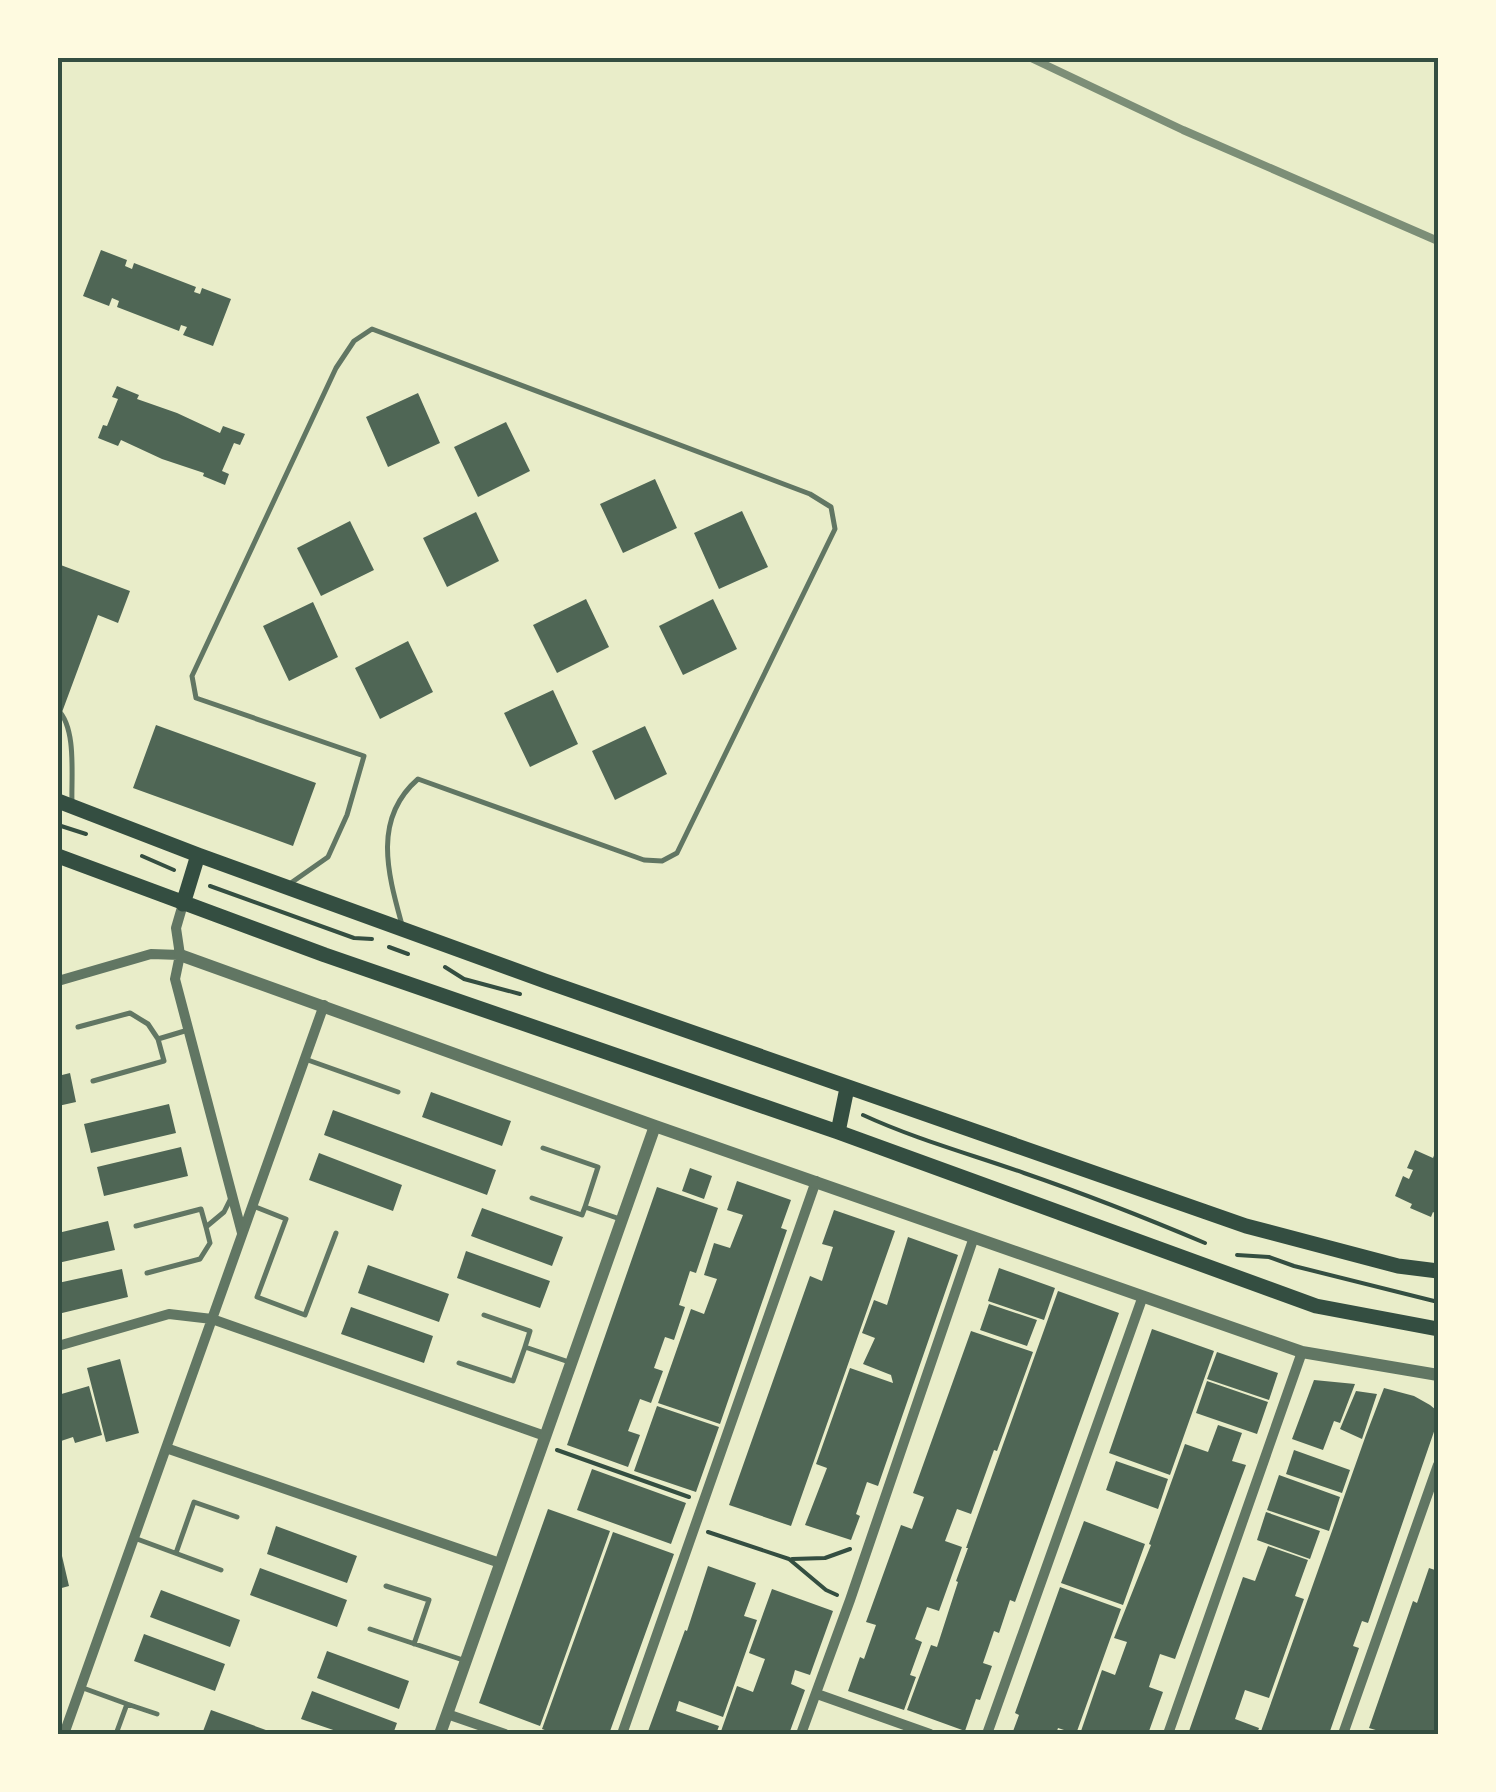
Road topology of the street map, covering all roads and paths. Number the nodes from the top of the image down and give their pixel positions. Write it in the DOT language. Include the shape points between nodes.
graph roads {
  1 [pos="58,710"];
  2 [pos="65,804"];
  3 [pos="198,855"];
  4 [pos="58,856"];
  5 [pos="285,887"];
  6 [pos="183,904"];
  7 [pos="403,928"];
  8 [pos="180,955"];
  9 [pos="58,981"];
  10 [pos="324,1005"];
  11 [pos="78,1027"];
  12 [pos="188,1030"];
  13 [pos="158,1039"];
  14 [pos="305,1060"];
  15 [pos="93,1080"];
  16 [pos="847,1088"];
  17 [pos="398,1092"];
  18 [pos="656,1126"];
  19 [pos="838,1132"];
  20 [pos="542,1148"];
  21 [pos="816,1181"];
  22 [pos="232,1196"];
  23 [pos="532,1198"];
  24 [pos="252,1206"];
  25 [pos="585,1207"];
  26 [pos="622,1220"];
  27 [pos="136,1226"];
  28 [pos="1246,1226"];
  29 [pos="206,1227"];
  30 [pos="336,1233"];
  31 [pos="242,1234"];
  32 [pos="974,1237"];
  33 [pos="1438,1271"];
  34 [pos="147,1274"];
  35 [pos="1231,1276"];
  36 [pos="1143,1296"];
  37 [pos="484,1316"];
  38 [pos="212,1319"];
  39 [pos="1438,1328"];
  40 [pos="58,1346"];
  41 [pos="525,1347"];
  42 [pos="1302,1352"];
  43 [pos="458,1362"];
  44 [pos="572,1363"];
  45 [pos="1438,1375"];
  46 [pos="546,1436"];
  47 [pos="166,1448"];
  48 [pos="1438,1464"];
  49 [pos="535,1467"];
  50 [pos="692,1498"];
  51 [pos="237,1518"];
  52 [pos="695,1528"];
  53 [pos="134,1538"];
  54 [pos="870,1544"];
  55 [pos="176,1553"];
  56 [pos="789,1559"];
  57 [pos="500,1564"];
  58 [pos="221,1570"];
  59 [pos="386,1586"];
  60 [pos="850,1600"];
  61 [pos="370,1629"];
  62 [pos="414,1644"];
  63 [pos="466,1661"];
  64 [pos="80,1687"];
  65 [pos="816,1694"];
  66 [pos="127,1704"];
  67 [pos="157,1714"];
  68 [pos="447,1714"];
  69 [pos="64,1734"];
  70 [pos="116,1734"];
  71 [pos="440,1734"];
  72 [pos="505,1734"];
  73 [pos="622,1734"];
  74 [pos="801,1734"];
  75 [pos="930,1734"];
  76 [pos="987,1734"];
  77 [pos="1168,1734"];
  78 [pos="1343,1734"];
  1 -- 2 [label="lane" via="70,727"];
  2 -- 3 [label="main road"];
  3 -- 5 [label="main road"];
  3 -- 6 [label="main road"];
  4 -- 6 [label="main road"];
  5 -- 7 [label="main road"];
  5 -- 7 [label="lane" via="328,858 364,756 196,698 192,676 354,341 372,329 831,507 835,529 676,853 644,860 418,779 402,793 389,832 388,875"];
  6 -- 8 [label="street" via="176,928"];
  6 -- 19 [label="main road"];
  7 -- 16 [label="main road"];
  8 -- 9 [label="street" via="151,954"];
  8 -- 10 [label="street"];
  8 -- 12 [label="street" via="176,979"];
  10 -- 14 [label="street"];
  10 -- 18 [label="street"];
  11 -- 13 [label="lane" via="130,1013"];
  12 -- 13 [label="lane"];
  12 -- 22 [label="street"];
  13 -- 15 [label="lane" via="164,1060"];
  14 -- 17 [label="lane"];
  14 -- 24 [label="street"];
  16 -- 19 [label="main road"];
  16 -- 28 [label="main road"];
  18 -- 21 [label="street"];
  18 -- 26 [label="street"];
  19 -- 35 [label="main road"];
  20 -- 25 [label="lane" via="598,1167"];
  21 -- 32 [label="street"];
  21 -- 52 [label="street"];
  22 -- 29 [label="lane"];
  22 -- 31 [label="street"];
  23 -- 25 [label="lane" via="582,1215"];
  24 -- 30 [label="lane" via="286,1218 256,1297 305,1315"];
  24 -- 31 [label="street"];
  25 -- 26 [label="lane"];
  26 -- 44 [label="street"];
  27 -- 29 [label="lane" via="201,1208"];
  28 -- 33 [label="main road"];
  28 -- 35 [label="path"];
  29 -- 34 [label="lane" via="210,1244 200,1259"];
  31 -- 38 [label="street"];
  32 -- 36 [label="street"];
  32 -- 54 [label="street"];
  35 -- 39 [label="main road" via="1316,1306"];
  36 -- 42 [label="street"];
  36 -- 76 [label="street"];
  37 -- 41 [label="lane" via="530,1331"];
  38 -- 40 [label="street" via="169,1314"];
  38 -- 46 [label="street"];
  38 -- 47 [label="street"];
  41 -- 43 [label="lane" via="513,1381"];
  41 -- 44 [label="lane"];
  42 -- 45 [label="street"];
  42 -- 77 [label="street"];
  44 -- 46 [label="street"];
  46 -- 49 [label="street"];
  47 -- 53 [label="street"];
  47 -- 57 [label="street"];
  48 -- 78 [label="street"];
  49 -- 50 [label="path" via="548,1471 556,1450"];
  49 -- 57 [label="street"];
  51 -- 55 [label="lane" via="194,1502"];
  52 -- 56 [label="path"];
  52 -- 73 [label="street"];
  53 -- 55 [label="lane"];
  53 -- 64 [label="street"];
  54 -- 56 [label="path" via="825,1558"];
  54 -- 60 [label="street"];
  55 -- 58 [label="lane"];
  56 -- 60 [label="path" via="826,1590"];
  57 -- 63 [label="street"];
  59 -- 62 [label="lane" via="429,1600"];
  60 -- 65 [label="street"];
  61 -- 62 [label="lane"];
  62 -- 63 [label="lane"];
  63 -- 68 [label="street"];
  64 -- 66 [label="lane"];
  64 -- 69 [label="street"];
  65 -- 74 [label="street"];
  65 -- 75 [label="street"];
  66 -- 67 [label="lane"];
  66 -- 70 [label="lane"];
  68 -- 71 [label="street"];
  68 -- 72 [label="street"];
}
